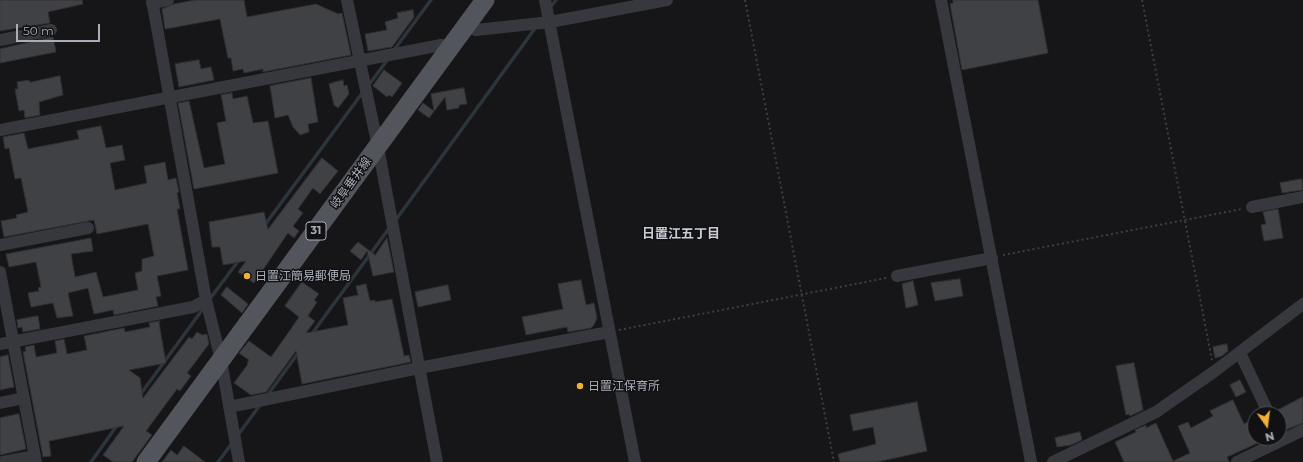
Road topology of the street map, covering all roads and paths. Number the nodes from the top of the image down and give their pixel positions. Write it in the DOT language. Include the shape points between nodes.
graph roads {
  1 [pos="168,0"];
  2 [pos="347,0"];
  3 [pos="485,0"];
  4 [pos="545,0"];
  5 [pos="668,0"];
  6 [pos="745,0"];
  7 [pos="941,0"];
  8 [pos="1142,0"];
  9 [pos="152,2"];
  10 [pos="550,22"];
  11 [pos="465,26"];
  12 [pos="51,30"];
  13 [pos="0,40"];
  14 [pos="451,46"];
  15 [pos="359,61"];
  16 [pos="168,97"];
  17 [pos="0,130"];
  18 [pos="378,147"];
  19 [pos="1303,197"];
  20 [pos="1252,207"];
  21 [pos="1184,220"];
  22 [pos="88,228"];
  23 [pos="0,246"];
  24 [pos="992,258"];
  25 [pos="897,276"];
  26 [pos="1,280"];
  27 [pos="802,294"];
  28 [pos="206,300"];
  29 [pos="1303,304"];
  30 [pos="609,332"];
  31 [pos="14,341"];
  32 [pos="0,344"];
  33 [pos="1240,353"];
  34 [pos="221,360"];
  35 [pos="419,368"];
  36 [pos="1215,371"];
  37 [pos="24,398"];
  38 [pos="0,403"];
  39 [pos="229,406"];
  40 [pos="1265,406"];
  41 [pos="1303,430"];
  42 [pos="1287,435"];
  43 [pos="1265,446"];
  44 [pos="35,459"];
  45 [pos="3,462"];
  46 [pos="146,462"];
  47 [pos="239,462"];
  48 [pos="437,462"];
  49 [pos="635,462"];
  50 [pos="834,462"];
  51 [pos="1031,462"];
  52 [pos="1053,462"];
  53 [pos="1237,462"];
  1 -- 9 [label="street"];
  2 -- 15 [label="street"];
  3 -- 11 [label="main road, 岐阜垂井線 / 31"];
  4 -- 10 [label="street"];
  5 -- 10 [label="street"];
  6 -- 27 [label="path"];
  7 -- 24 [label="street"];
  8 -- 21 [label="path"];
  9 -- 16 [label="street"];
  10 -- 11 [label="street" via="476,30"];
  10 -- 30 [label="street"];
  11 -- 14 [label="main road, 岐阜垂井線 / 31"];
  12 -- 13 [label="street"];
  14 -- 15 [label="street" via="441,45"];
  14 -- 18 [label="main road, 岐阜垂井線 / 31"];
  15 -- 16 [label="street"];
  15 -- 18 [label="street"];
  16 -- 17 [label="street"];
  16 -- 28 [label="street"];
  18 -- 34 [label="main road, 岐阜垂井線 / 31"];
  18 -- 35 [label="street"];
  19 -- 20 [label="street"];
  20 -- 21 [label="path"];
  21 -- 24 [label="path"];
  21 -- 36 [label="path"];
  22 -- 23 [label="street"];
  24 -- 25 [label="street"];
  24 -- 51 [label="street"];
  25 -- 27 [label="path"];
  26 -- 31 [label="street"];
  27 -- 30 [label="path"];
  27 -- 50 [label="path"];
  28 -- 31 [label="street" via="193,307"];
  28 -- 34 [label="street"];
  29 -- 33 [label="street"];
  30 -- 35 [label="street"];
  30 -- 49 [label="street"];
  31 -- 32 [label="street"];
  31 -- 37 [label="street"];
  33 -- 36 [label="street"];
  33 -- 40 [label="street"];
  34 -- 39 [label="street"];
  34 -- 46 [label="main road, 岐阜垂井線 / 31"];
  35 -- 39 [label="street"];
  35 -- 48 [label="street"];
  36 -- 52 [label="street" via="1156,412"];
  37 -- 38 [label="street"];
  37 -- 44 [label="street"];
  39 -- 47 [label="street"];
  41 -- 42 [label="street"];
  43 -- 53 [label="street"];
  44 -- 45 [label="street"];
}
